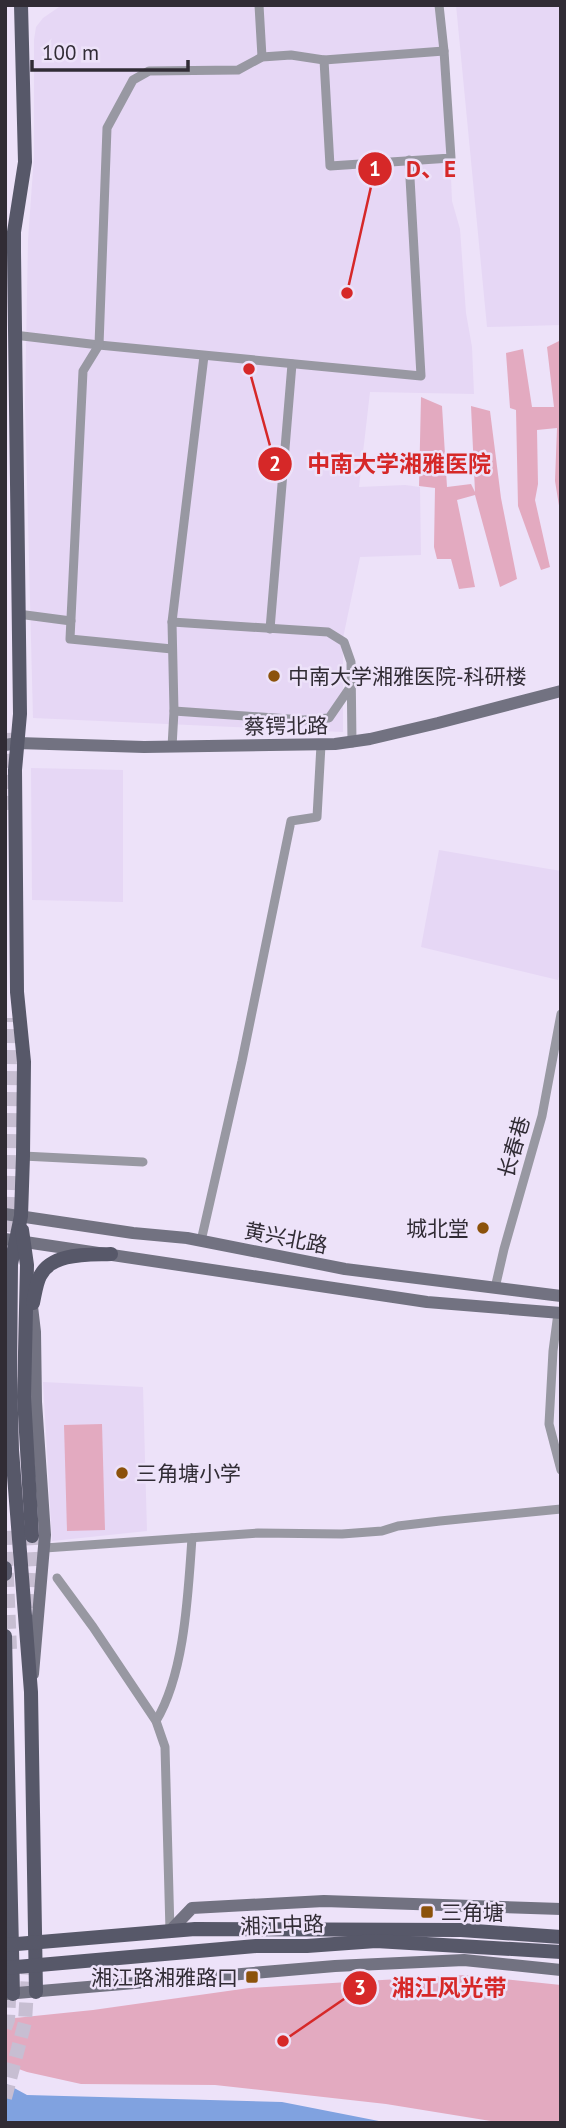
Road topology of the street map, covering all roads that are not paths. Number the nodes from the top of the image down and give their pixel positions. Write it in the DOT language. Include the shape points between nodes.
graph roads {
  1 [pos="21,5"];
  2 [pos="259,5"];
  3 [pos="439,5"];
  4 [pos="444,51"];
  5 [pos="261,57"];
  6 [pos="324,60"];
  7 [pos="409,160"];
  8 [pos="14,335"];
  9 [pos="99,345"];
  10 [pos="204,356"];
  11 [pos="292,364"];
  12 [pos="18,614"];
  13 [pos="71,621"];
  14 [pos="172,622"];
  15 [pos="270,629"];
  16 [pos="172,649"];
  17 [pos="352,684"];
  18 [pos="561,691"];
  19 [pos="174,711"];
  20 [pos="352,743"];
  21 [pos="11,744"];
  22 [pos="321,745"];
  23 [pos="172,747"];
  24 [pos="561,1014"];
  25 [pos="23,1156"];
  26 [pos="143,1162"];
  27 [pos="5,1214"];
  28 [pos="21,1216"];
  29 [pos="15,1240"];
  30 [pos="201,1241"];
  31 [pos="111,1254"];
  32 [pos="27,1265"];
  33 [pos="495,1288"];
  34 [pos="561,1297"];
  35 [pos="32,1309"];
  36 [pos="560,1313"];
  37 [pos="25,1350"];
  38 [pos="561,1470"];
  39 [pos="561,1509"];
  40 [pos="33,1536"];
  41 [pos="192,1538"];
  42 [pos="45,1548"];
  43 [pos="5,1568"];
  44 [pos="5,1574"];
  45 [pos="57,1578"];
  46 [pos="5,1636"];
  47 [pos="31,1692"];
  48 [pos="156,1721"];
  49 [pos="561,1909"];
  50 [pos="170,1931"];
  51 [pos="561,1937"];
  52 [pos="36,1942"];
  53 [pos="9,1944"];
  54 [pos="561,1952"];
  55 [pos="36,1966"];
  56 [pos="9,1968"];
  57 [pos="561,1970"];
  58 [pos="36,1992"];
  59 [pos="9,1994"];
  1 -- 8 [label="main road" via="25,162 14,232"];
  2 -- 5 [label="street"];
  3 -- 4 [label="street"];
  4 -- 6 [label="street"];
  4 -- 7 [label="street" via="451,158"];
  5 -- 6 [label="street"];
  5 -- 9 [label="street" via="238,70 149,71 134,80 122,98 107,128"];
  6 -- 7 [label="street" via="330,166"];
  7 -- 11 [label="street" via="421,376"];
  8 -- 9 [label="street"];
  8 -- 12 [label="main road"];
  9 -- 10 [label="street"];
  9 -- 13 [label="street" via="83,371"];
  10 -- 11 [label="street"];
  10 -- 14 [label="street"];
  11 -- 15 [label="street"];
  12 -- 13 [label="street"];
  12 -- 21 [label="main road" via="20,714"];
  13 -- 16 [label="street" via="70,639"];
  14 -- 15 [label="street"];
  14 -- 16 [label="street"];
  15 -- 17 [label="street" via="328,632 344,642"];
  16 -- 19 [label="street"];
  17 -- 19 [label="street" via="329,718"];
  17 -- 20 [label="street"];
  18 -- 20 [label="main road, 蔡锷北路"];
  19 -- 23 [label="street"];
  20 -- 22 [label="main road, 蔡锷北路"];
  21 -- 23 [label="main road, 蔡锷北路"];
  21 -- 25 [label="main road" via="17,992 24,1062"];
  22 -- 23 [label="main road, 蔡锷北路"];
  22 -- 30 [label="street" via="317,817 291,821"];
  24 -- 33 [label="street, 长春巷" via="542,1116"];
  25 -- 26 [label="street"];
  25 -- 28 [label="main road"];
  27 -- 28 [label="main road, 黄兴北路"];
  28 -- 29 [label="main road"];
  28 -- 30 [label="main road, 黄兴北路"];
  29 -- 31 [label="main road, 黄兴北路"];
  29 -- 32 [label="main road"];
  29 -- 47 [label="main road" via="10,1416"];
  30 -- 33 [label="main road, 黄兴北路" via="345,1269"];
  31 -- 35 [label="main road" via="74,1256 48,1266 37,1282"];
  31 -- 36 [label="main road, 黄兴北路" via="427,1302"];
  32 -- 35 [label="main road"];
  32 -- 37 [label="main road"];
  33 -- 34 [label="main road, 黄兴北路"];
  35 -- 37 [label="main road"];
  35 -- 42 [label="main road"];
  36 -- 38 [label="street" via="549,1424"];
  37 -- 40 [label="main road" via="24,1410"];
  39 -- 41 [label="street" via="351,1534"];
  41 -- 42 [label="street"];
  41 -- 48 [label="street" via="178,1659"];
  42 -- 47 [label="main road"];
  43 -- 44 [label="main road"];
  45 -- 48 [label="street"];
  46 -- 53 [label="main road"];
  47 -- 52 [label="main road"];
  48 -- 50 [label="street" via="165,1747"];
  49 -- 50 [label="main road, 湘江中路" via="324,1901 192,1908"];
  50 -- 51 [label="main road, 湘江中路" via="461,1930"];
  50 -- 52 [label="main road, 湘江中路"];
  52 -- 53 [label="main road, 湘江中路"];
  52 -- 55 [label="main road"];
  53 -- 56 [label="main road"];
  54 -- 55 [label="main road, 湘江中路" via="376,1941 256,1946"];
  55 -- 56 [label="main road, 湘江中路"];
  55 -- 58 [label="main road"];
  56 -- 59 [label="main road"];
  57 -- 58 [label="main road" via="464,1960 335,1966"];
  58 -- 59 [label="main road"];
}
